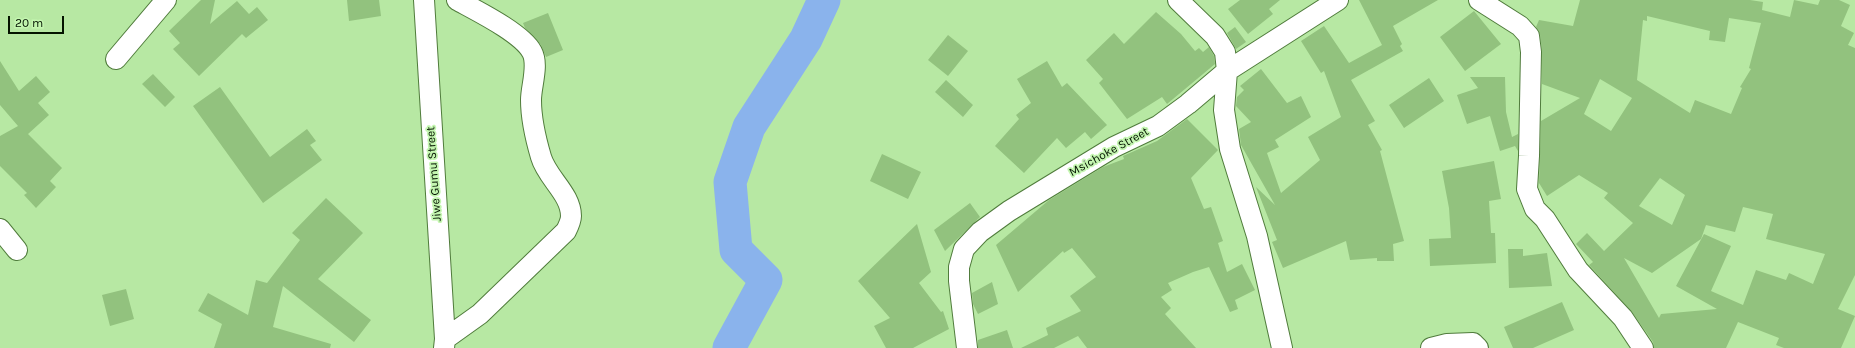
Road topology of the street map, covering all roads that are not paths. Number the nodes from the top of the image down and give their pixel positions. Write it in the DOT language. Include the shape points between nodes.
graph roads {
  1 [pos="166,0"];
  2 [pos="424,0"];
  3 [pos="457,0"];
  4 [pos="1178,0"];
  5 [pos="1338,0"];
  6 [pos="1479,0"];
  7 [pos="116,59"];
  8 [pos="1228,71"];
  9 [pos="0,229"];
  10 [pos="17,250"];
  11 [pos="444,344"];
  12 [pos="967,348"];
  13 [pos="1282,348"];
  14 [pos="1431,348"];
  15 [pos="1478,348"];
  16 [pos="1643,348"];
  1 -- 7 [label="street"];
  2 -- 11 [label="street, Jiwe Gumu Street"];
  3 -- 11 [label="street" via="521,39 532,52 534,67 531,101 538,145 542,159 568,203 571,217 566,231 480,314"];
  4 -- 8 [label="street" via="1215,36 1225,52"];
  5 -- 8 [label="street, Msichoke Street"];
  6 -- 16 [label="street" via="1520,26 1529,36 1531,52 1527,189 1535,209 1545,219 1578,270 1623,318"];
  8 -- 12 [label="street, Msichoke Street" via="1158,126 1114,147 1009,211 980,232 964,250 959,267"];
  8 -- 13 [label="street" via="1224,110 1230,149 1257,236"];
  9 -- 10 [label="street"];
  14 -- 15 [label="street" via="1447,344 1473,343"];
}
